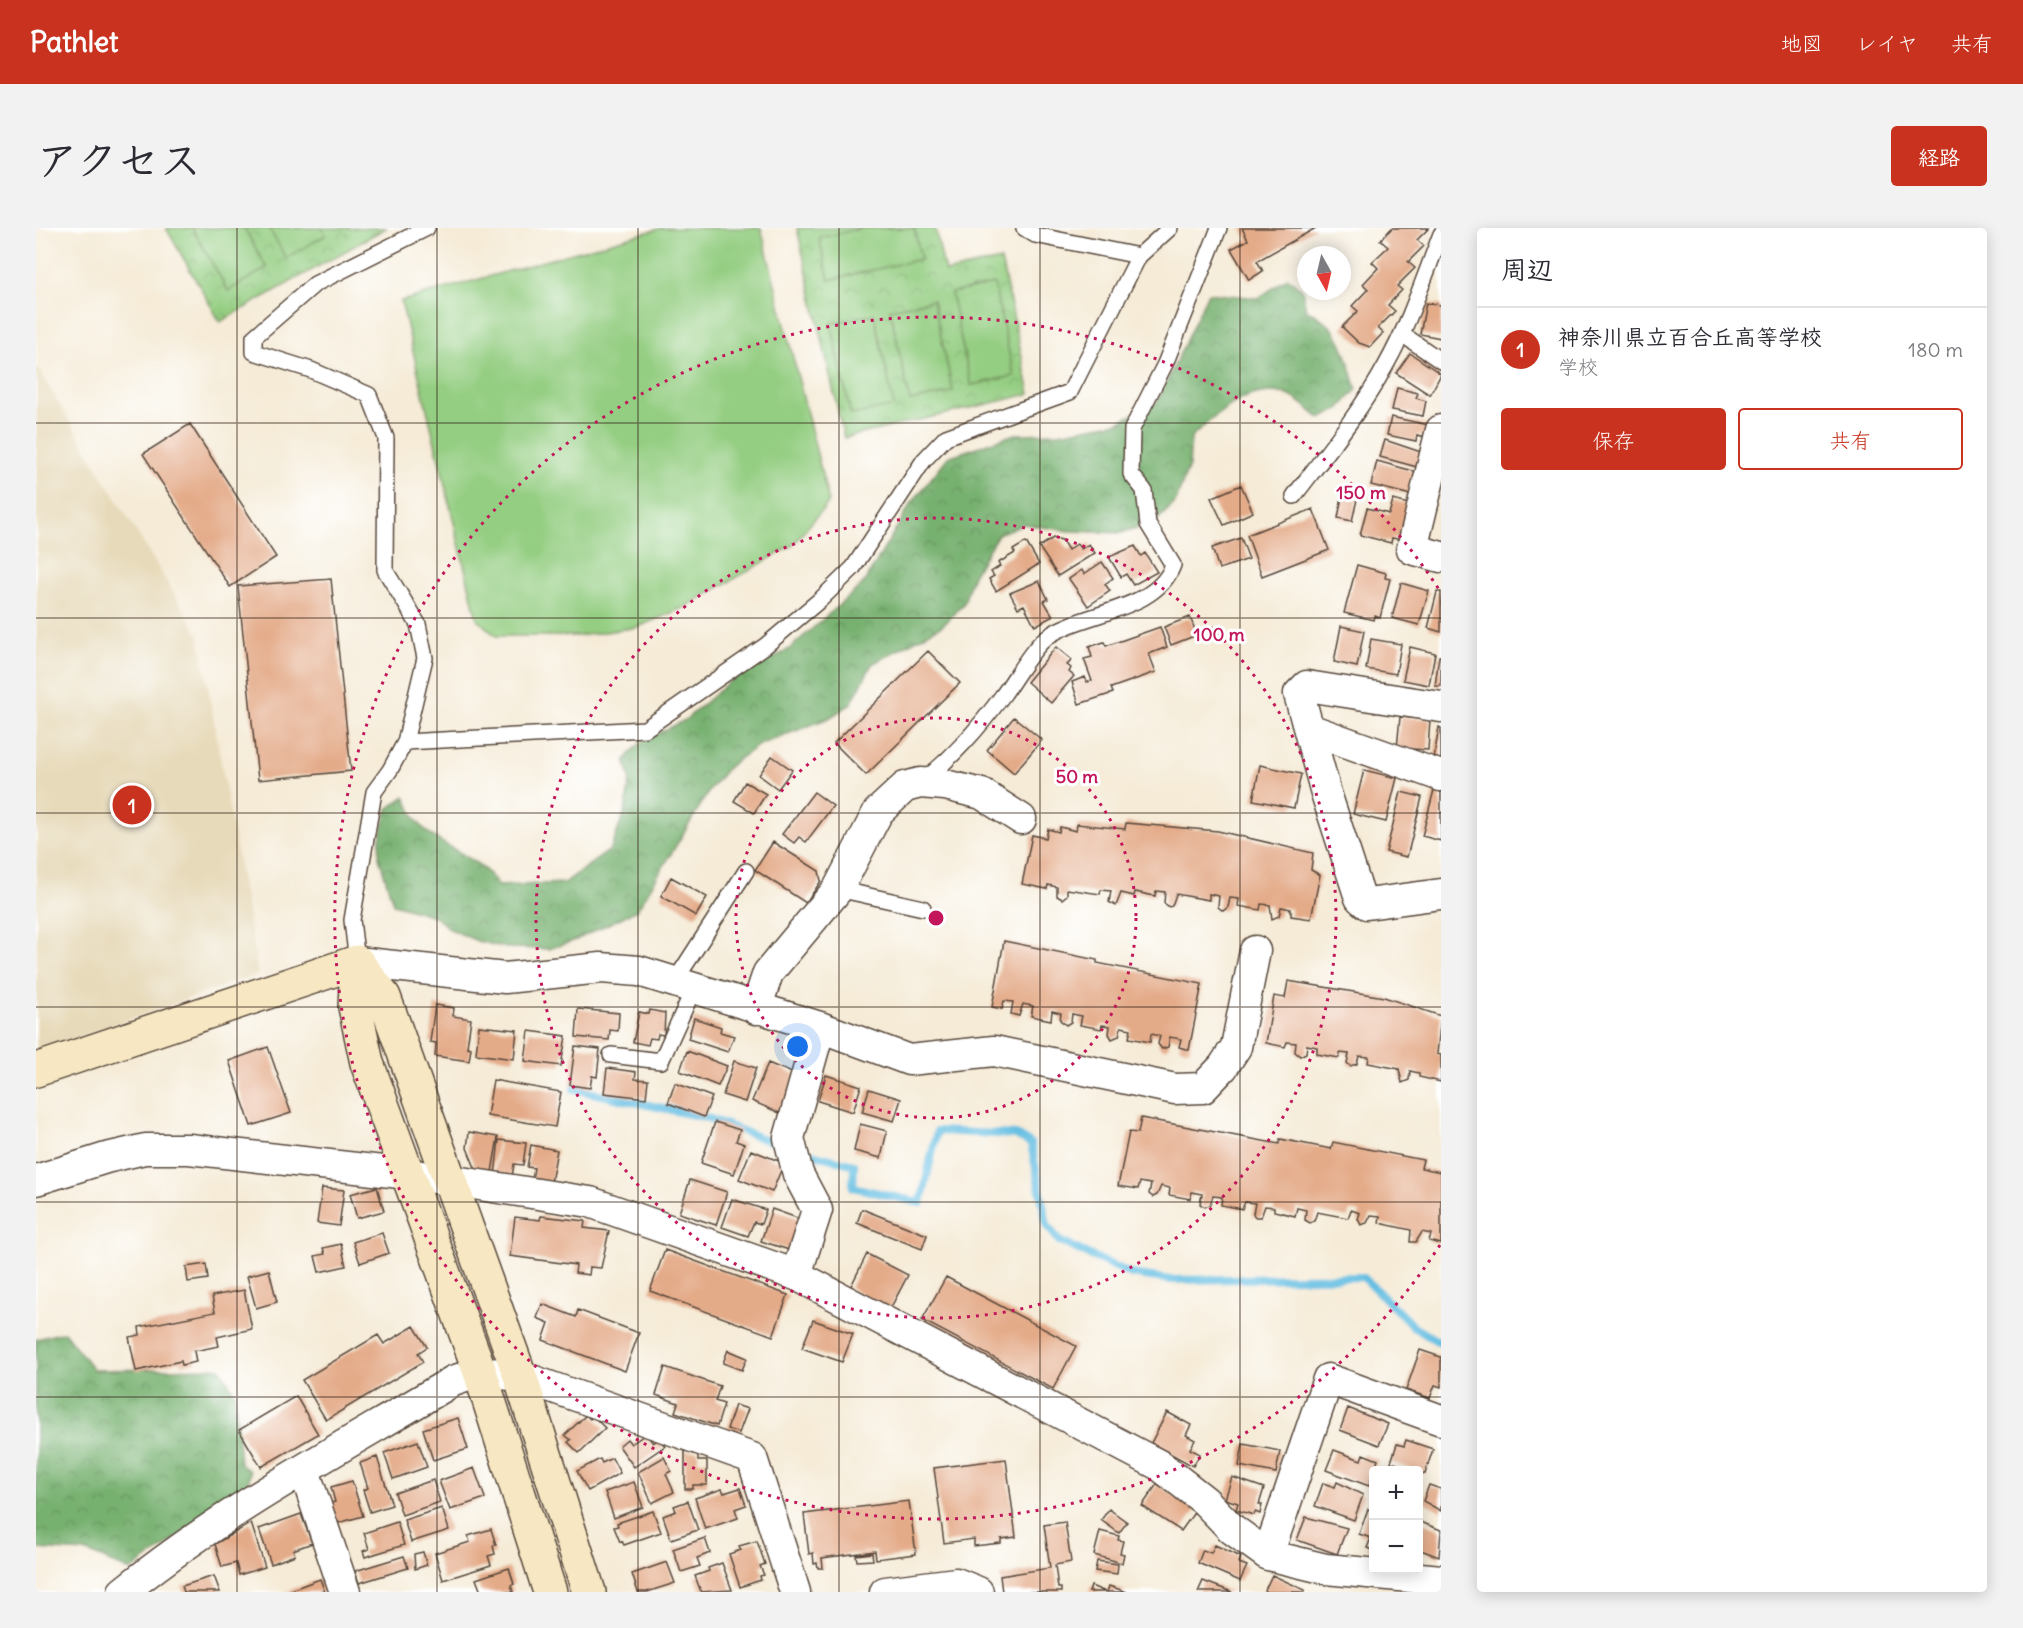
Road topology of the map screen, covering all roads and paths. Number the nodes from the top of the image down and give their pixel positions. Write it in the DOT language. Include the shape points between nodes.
graph roads {
  1 [pos="427,228"];
  2 [pos="1024,228"];
  3 [pos="1170,228"];
  4 [pos="1218,228"];
  5 [pos="1441,234"];
  6 [pos="1139,256"];
  7 [pos="1402,334"];
  8 [pos="1441,361"];
  9 [pos="1441,430"];
  10 [pos="1294,496"];
  11 [pos="1441,557"];
  12 [pos="1441,707"];
  13 [pos="1309,729"];
  14 [pos="405,742"];
  15 [pos="1441,776"];
  16 [pos="920,783"];
  17 [pos="1021,819"];
  18 [pos="746,871"];
  19 [pos="838,889"];
  20 [pos="1441,894"];
  21 [pos="923,908"];
  22 [pos="1255,951"];
  23 [pos="357,962"];
  24 [pos="684,984"];
  25 [pos="756,1009"];
  26 [pos="820,1027"];
  27 [pos="611,1055"];
  28 [pos="36,1070"];
  29 [pos="409,1174"];
  30 [pos="36,1180"];
  31 [pos="452,1182"];
  32 [pos="796,1275"];
  33 [pos="480,1372"];
  34 [pos="520,1376"];
  35 [pos="1441,1420"];
  36 [pos="304,1470"];
  37 [pos="1268,1555"];
  38 [pos="1436,1584"];
  39 [pos="123,1592"];
  40 [pos="345,1592"];
  41 [pos="550,1592"];
  42 [pos="589,1592"];
  43 [pos="795,1592"];
  44 [pos="885,1592"];
  45 [pos="978,1592"];
  1 -- 14 [label="lane" via="315,285 254,337 254,352 311,370 369,395 386,438 385,570 418,624 425,658"];
  2 -- 6 [label="lane" via="1035,235"];
  3 -- 6 [label="lane"];
  4 -- 16 [label="lane" via="1165,364 1132,429 1131,474 1144,490 1148,524 1173,565 1170,574 1134,605 1081,620 1044,639 963,747"];
  5 -- 7 [label="lane"];
  6 -- 14 [label="lane" via="1070,392 946,437 924,460 853,568 765,646 645,729"];
  7 -- 8 [label="lane"];
  7 -- 10 [label="lane" via="1349,422"];
  9 -- 11 [label="street" via="1412,549"];
  12 -- 13 [label="street" via="1307,686 1299,694"];
  13 -- 15 [label="street"];
  13 -- 20 [label="street" via="1360,898 1367,904"];
  14 -- 23 [label="lane" via="374,792 352,920"];
  16 -- 17 [label="street" via="982,794"];
  16 -- 19 [label="street" via="905,787 878,812"];
  18 -- 24 [label="lane"];
  19 -- 21 [label="lane"];
  19 -- 25 [label="street" via="768,973"];
  22 -- 26 [label="street" via="1236,1047 1203,1088 1175,1089 994,1052 909,1060"];
  23 -- 24 [label="street" via="505,978 602,968 639,971"];
  23 -- 28 [label="street"];
  23 -- 29 [label="street" via="355,1007 367,1063"];
  23 -- 31 [label="street" via="384,997"];
  24 -- 25 [label="street"];
  24 -- 27 [label="lane" via="661,1061"];
  25 -- 26 [label="street"];
  26 -- 32 [label="street" via="789,1138 798,1174 817,1210"];
  29 -- 30 [label="street" via="189,1149 145,1149"];
  29 -- 31 [label="street"];
  29 -- 33 [label="street"];
  31 -- 32 [label="street" via="590,1202"];
  31 -- 34 [label="street"];
  32 -- 37 [label="street" via="1159,1465"];
  33 -- 34 [label="street"];
  33 -- 36 [label="street" via="453,1381"];
  33 -- 41 [label="street"];
  34 -- 42 [label="street"];
  34 -- 43 [label="street" via="752,1458"];
  35 -- 37 [label="street" via="1328,1379"];
  36 -- 39 [label="street" via="168,1556"];
  36 -- 40 [label="street"];
  37 -- 38 [label="street" via="1326,1569"];
  44 -- 45 [label="street" via="956,1583"];
}
